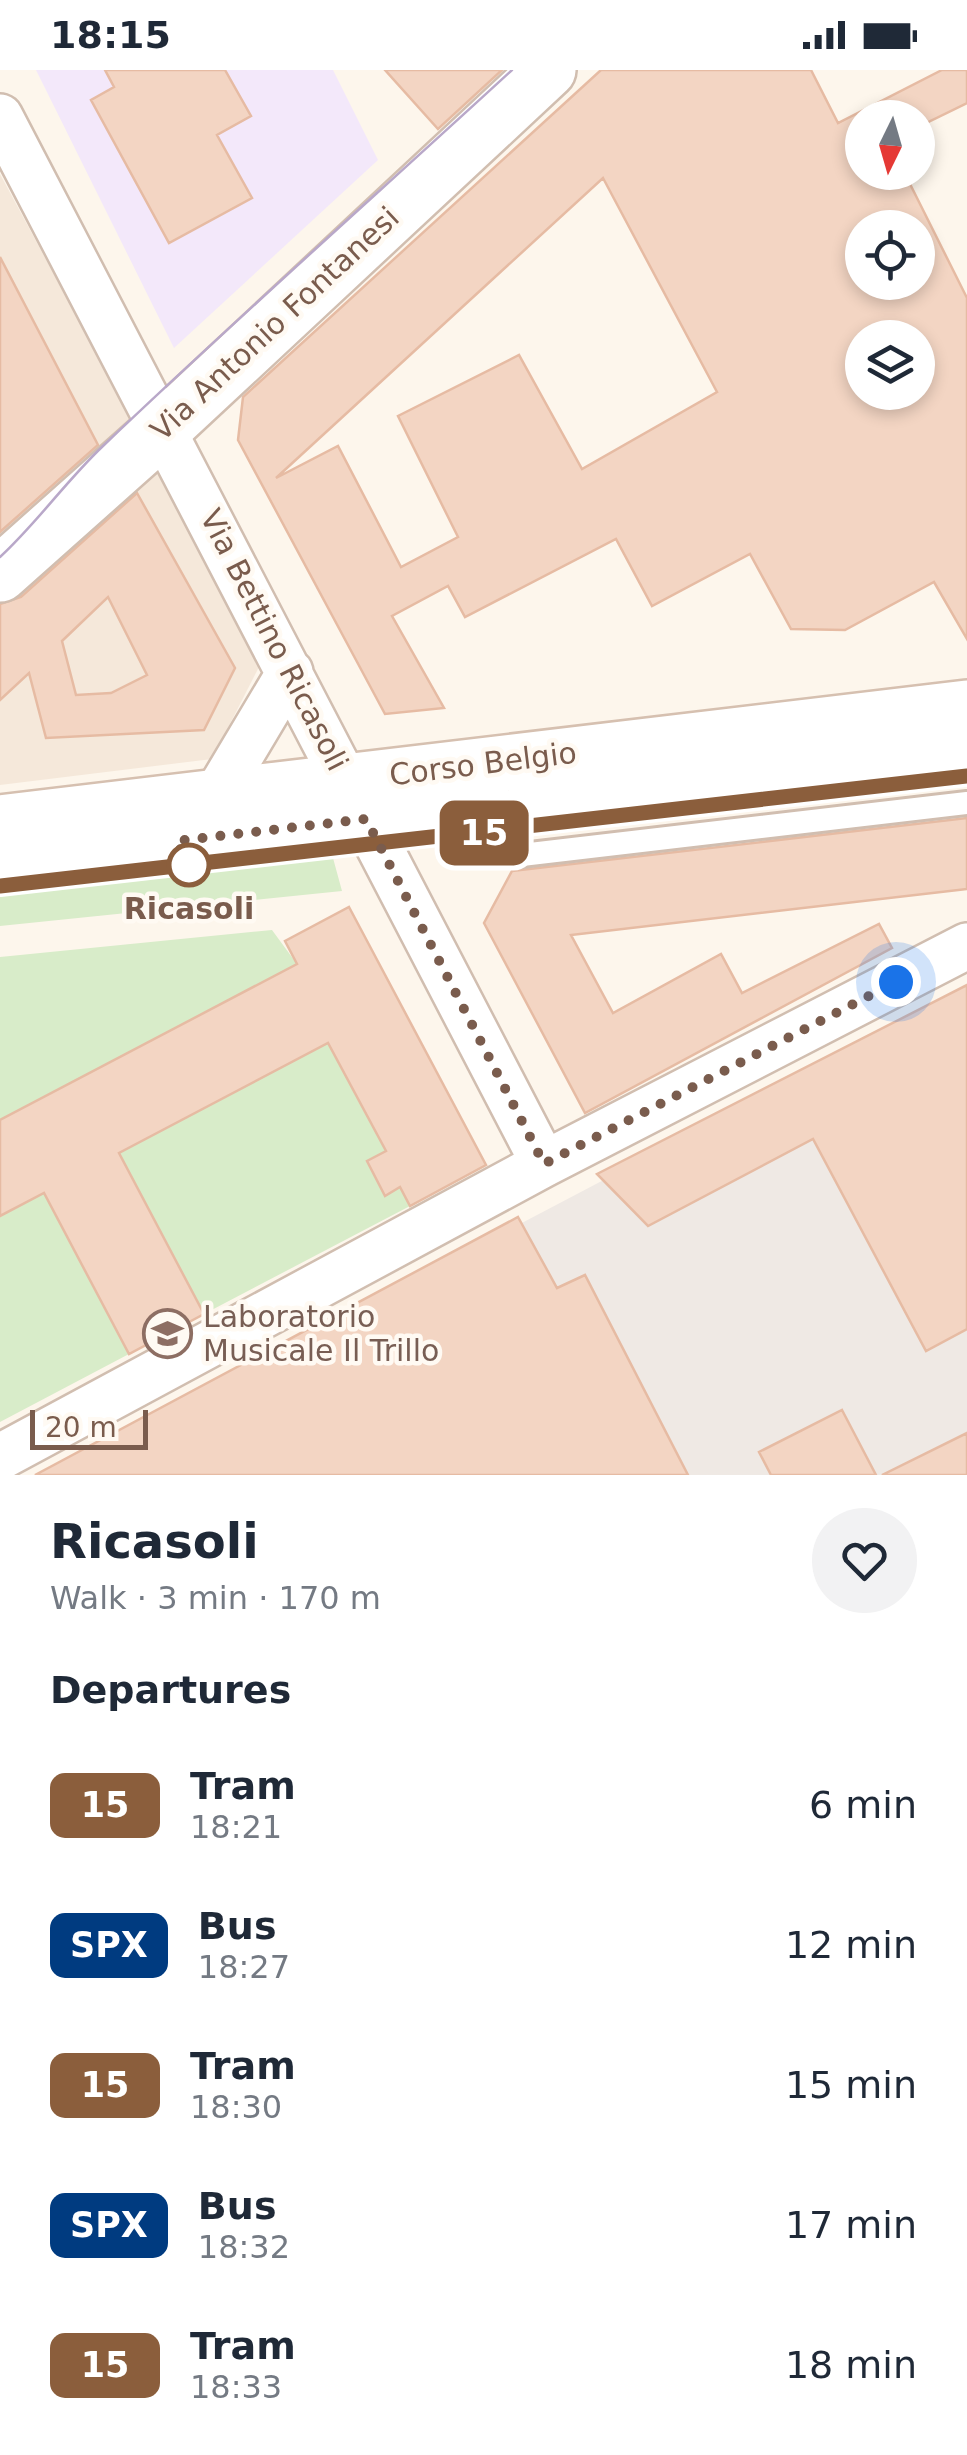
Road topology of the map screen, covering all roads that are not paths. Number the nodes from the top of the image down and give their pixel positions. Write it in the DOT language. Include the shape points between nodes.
graph roads {
  1 [pos="548,70"];
  2 [pos="0,117"];
  3 [pos="165,428"];
  4 [pos="0,574"];
  5 [pos="290,672"];
  6 [pos="967,708"];
  7 [pos="967,749"];
  8 [pos="216,796"];
  9 [pos="967,803"];
  10 [pos="372,805"];
  11 [pos="0,823"];
  12 [pos="0,861"];
  13 [pos="967,946"];
  14 [pos="544,1164"];
  15 [pos="0,1457"];
  1 -- 3 [label="main road, Via Antonio Fontanesi"];
  2 -- 3 [label="street, Via Bettino Ricasoli"];
  3 -- 4 [label="main road, Via Antonio Fontanesi"];
  3 -- 5 [label="street, Via Bettino Ricasoli"];
  5 -- 8 [label="street"];
  5 -- 10 [label="street, Via Bettino Ricasoli"];
  6 -- 10 [label="main road, Corso Belgio"];
  7 -- 10 [label="main road, Corso Belgio"];
  8 -- 10 [label="main road, Corso Belgio"];
  8 -- 11 [label="main road, Corso Belgio"];
  9 -- 10 [label="lane, Corso Belgio" via="513,856"];
  10 -- 12 [label="main road, Corso Belgio"];
  10 -- 14 [label="street, Via Bettino Ricasoli"];
  13 -- 14 [label="street"];
  14 -- 15 [label="street"];
}
